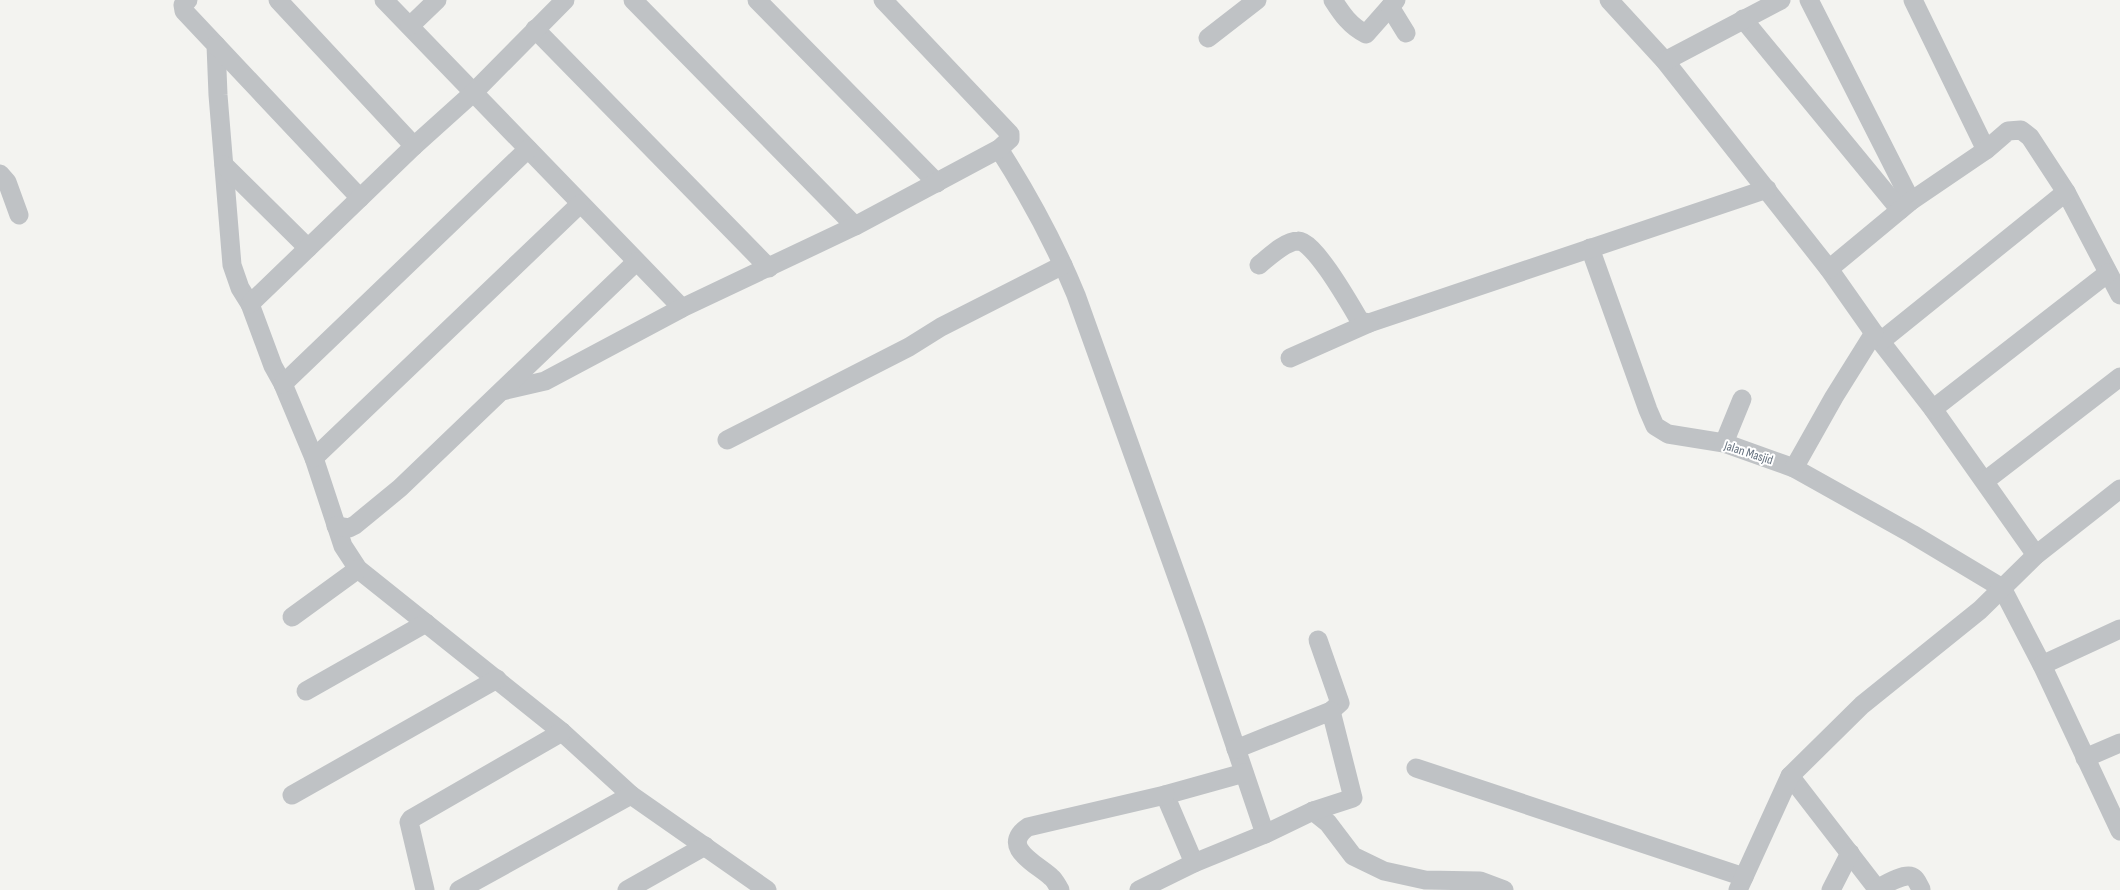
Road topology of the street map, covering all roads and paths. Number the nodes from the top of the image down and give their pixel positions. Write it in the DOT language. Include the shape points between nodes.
graph roads {
  1 [pos="188,0"];
  2 [pos="278,0"];
  3 [pos="384,0"];
  4 [pos="437,0"];
  5 [pos="565,0"];
  6 [pos="632,0"];
  7 [pos="757,0"];
  8 [pos="883,0"];
  9 [pos="1257,0"];
  10 [pos="1333,0"];
  11 [pos="1609,0"];
  12 [pos="1781,0"];
  13 [pos="1809,0"];
  14 [pos="1913,0"];
  15 [pos="1393,4"];
  16 [pos="1743,19"];
  17 [pos="410,26"];
  18 [pos="535,29"];
  19 [pos="1406,33"];
  20 [pos="1208,38"];
  21 [pos="216,45"];
  22 [pos="1665,61"];
  23 [pos="474,92"];
  24 [pos="414,146"];
  25 [pos="528,149"];
  26 [pos="1000,149"];
  27 [pos="1986,150"];
  28 [pos="224,165"];
  29 [pos="0,174"];
  30 [pos="937,183"];
  31 [pos="1766,189"];
  32 [pos="2066,192"];
  33 [pos="360,198"];
  34 [pos="580,204"];
  35 [pos="1905,206"];
  36 [pos="20,215"];
  37 [pos="855,226"];
  38 [pos="308,248"];
  39 [pos="1590,248"];
  40 [pos="636,262"];
  41 [pos="1064,264"];
  42 [pos="1259,264"];
  43 [pos="769,268"];
  44 [pos="1829,269"];
  45 [pos="2108,273"];
  46 [pos="2120,295"];
  47 [pos="250,304"];
  48 [pos="682,308"];
  49 [pos="1369,323"];
  50 [pos="1878,337"];
  51 [pos="1290,358"];
  52 [pos="2120,377"];
  53 [pos="283,384"];
  54 [pos="502,391"];
  55 [pos="1742,399"];
  56 [pos="1933,409"];
  57 [pos="727,440"];
  58 [pos="1724,444"];
  59 [pos="314,458"];
  60 [pos="1794,468"];
  61 [pos="1985,481"];
  62 [pos="2120,489"];
  63 [pos="336,526"];
  64 [pos="2036,555"];
  65 [pos="358,569"];
  66 [pos="2002,588"];
  67 [pos="292,617"];
  68 [pos="426,622"];
  69 [pos="2120,629"];
  70 [pos="1318,640"];
  71 [pos="2042,665"];
  72 [pos="497,679"];
  73 [pos="306,691"];
  74 [pos="1331,711"];
  75 [pos="562,732"];
  76 [pos="2120,743"];
  77 [pos="1236,749"];
  78 [pos="2085,758"];
  79 [pos="1416,768"];
  80 [pos="1244,773"];
  81 [pos="1790,776"];
  82 [pos="292,795"];
  83 [pos="631,795"];
  84 [pos="1165,795"];
  85 [pos="1313,811"];
  86 [pos="2120,831"];
  87 [pos="1266,834"];
  88 [pos="705,846"];
  89 [pos="1850,853"];
  90 [pos="1194,863"];
  91 [pos="1741,884"];
  92 [pos="1877,889"];
  93 [pos="1921,889"];
  94 [pos="425,890"];
  95 [pos="460,890"];
  96 [pos="627,890"];
  97 [pos="767,890"];
  98 [pos="1060,890"];
  99 [pos="1139,890"];
  100 [pos="1504,890"];
  101 [pos="1831,890"];
  1 -- 21 [label="street" via="184,5 184,11"];
  2 -- 24 [label="street"];
  3 -- 17 [label="street"];
  4 -- 17 [label="street"];
  5 -- 18 [label="street"];
  6 -- 37 [label="street"];
  7 -- 30 [label="street"];
  8 -- 26 [label="street" via="1010,134 1010,139"];
  9 -- 20 [label="street"];
  10 -- 15 [label="street" via="1355,28 1366,34"];
  11 -- 22 [label="street"];
  12 -- 16 [label="street"];
  13 -- 35 [label="street"];
  14 -- 27 [label="street"];
  15 -- 19 [label="street"];
  16 -- 22 [label="street"];
  16 -- 35 [label="street"];
  17 -- 23 [label="street"];
  18 -- 23 [label="street"];
  18 -- 43 [label="street"];
  21 -- 28 [label="street"];
  21 -- 33 [label="street"];
  22 -- 31 [label="street"];
  23 -- 24 [label="street"];
  23 -- 25 [label="street"];
  24 -- 33 [label="street"];
  25 -- 34 [label="street"];
  25 -- 53 [label="street"];
  26 -- 30 [label="street"];
  26 -- 41 [label="street" via="1023,186"];
  27 -- 32 [label="street" via="2008,131 2026,132"];
  27 -- 35 [label="street"];
  28 -- 38 [label="street"];
  28 -- 47 [label="street" via="232,265 240,288"];
  29 -- 36 [label="street" via="7,182"];
  30 -- 37 [label="street"];
  31 -- 39 [label="street"];
  31 -- 44 [label="street"];
  32 -- 45 [label="street"];
  32 -- 50 [label="street"];
  33 -- 38 [label="street"];
  34 -- 40 [label="street"];
  34 -- 59 [label="street"];
  35 -- 44 [label="street"];
  37 -- 43 [label="street"];
  38 -- 47 [label="street"];
  39 -- 49 [label="street"];
  39 -- 58 [label="street, Jalan Masjid" via="1656,426 1668,434"];
  40 -- 48 [label="street"];
  40 -- 54 [label="street"];
  41 -- 57 [label="street"];
  41 -- 77 [label="street" via="1191,615"];
  42 -- 49 [label="street" via="1292,242 1307,243 1320,258 1360,322"];
  43 -- 48 [label="street"];
  44 -- 50 [label="street"];
  45 -- 46 [label="street"];
  45 -- 56 [label="street"];
  47 -- 53 [label="street" via="270,360"];
  48 -- 54 [label="street" via="546,381"];
  49 -- 51 [label="street"];
  50 -- 56 [label="street"];
  50 -- 60 [label="street" via="1834,397"];
  52 -- 61 [label="street"];
  53 -- 59 [label="street"];
  54 -- 63 [label="street" via="362,521 349,528"];
  55 -- 58 [label="street"];
  56 -- 61 [label="street"];
  58 -- 60 [label="street, Jalan Masjid"];
  59 -- 63 [label="street"];
  60 -- 66 [label="street, Jalan Masjid"];
  61 -- 64 [label="street"];
  62 -- 64 [label="street"];
  63 -- 65 [label="street" via="343,546"];
  64 -- 66 [label="street"];
  65 -- 67 [label="street"];
  65 -- 68 [label="street"];
  66 -- 71 [label="street"];
  66 -- 81 [label="street" via="1980,610 1862,705"];
  68 -- 72 [label="street"];
  68 -- 73 [label="street"];
  69 -- 71 [label="street"];
  70 -- 74 [label="street" via="1340,703"];
  71 -- 78 [label="street"];
  72 -- 75 [label="street"];
  72 -- 82 [label="street"];
  74 -- 77 [label="street"];
  74 -- 85 [label="street" via="1353,798"];
  75 -- 83 [label="street"];
  75 -- 94 [label="street" via="411,819"];
  76 -- 78 [label="street"];
  77 -- 80 [label="street"];
  78 -- 86 [label="street"];
  79 -- 91 [label="street"];
  80 -- 84 [label="street"];
  80 -- 87 [label="street"];
  81 -- 89 [label="street"];
  81 -- 91 [label="street"];
  83 -- 88 [label="street"];
  83 -- 95 [label="street"];
  84 -- 90 [label="street"];
  84 -- 98 [label="street" via="1023,830 1017,839 1018,848 1036,868 1051,876"];
  85 -- 87 [label="street"];
  85 -- 100 [label="street" via="1328,823 1353,856 1384,871 1425,880 1480,881"];
  87 -- 90 [label="street"];
  88 -- 96 [label="street"];
  88 -- 97 [label="street"];
  89 -- 92 [label="street"];
  89 -- 101 [label="street"];
  90 -- 99 [label="street"];
  92 -- 93 [label="street" via="1897,878 1910,876 1914,877"];
}
